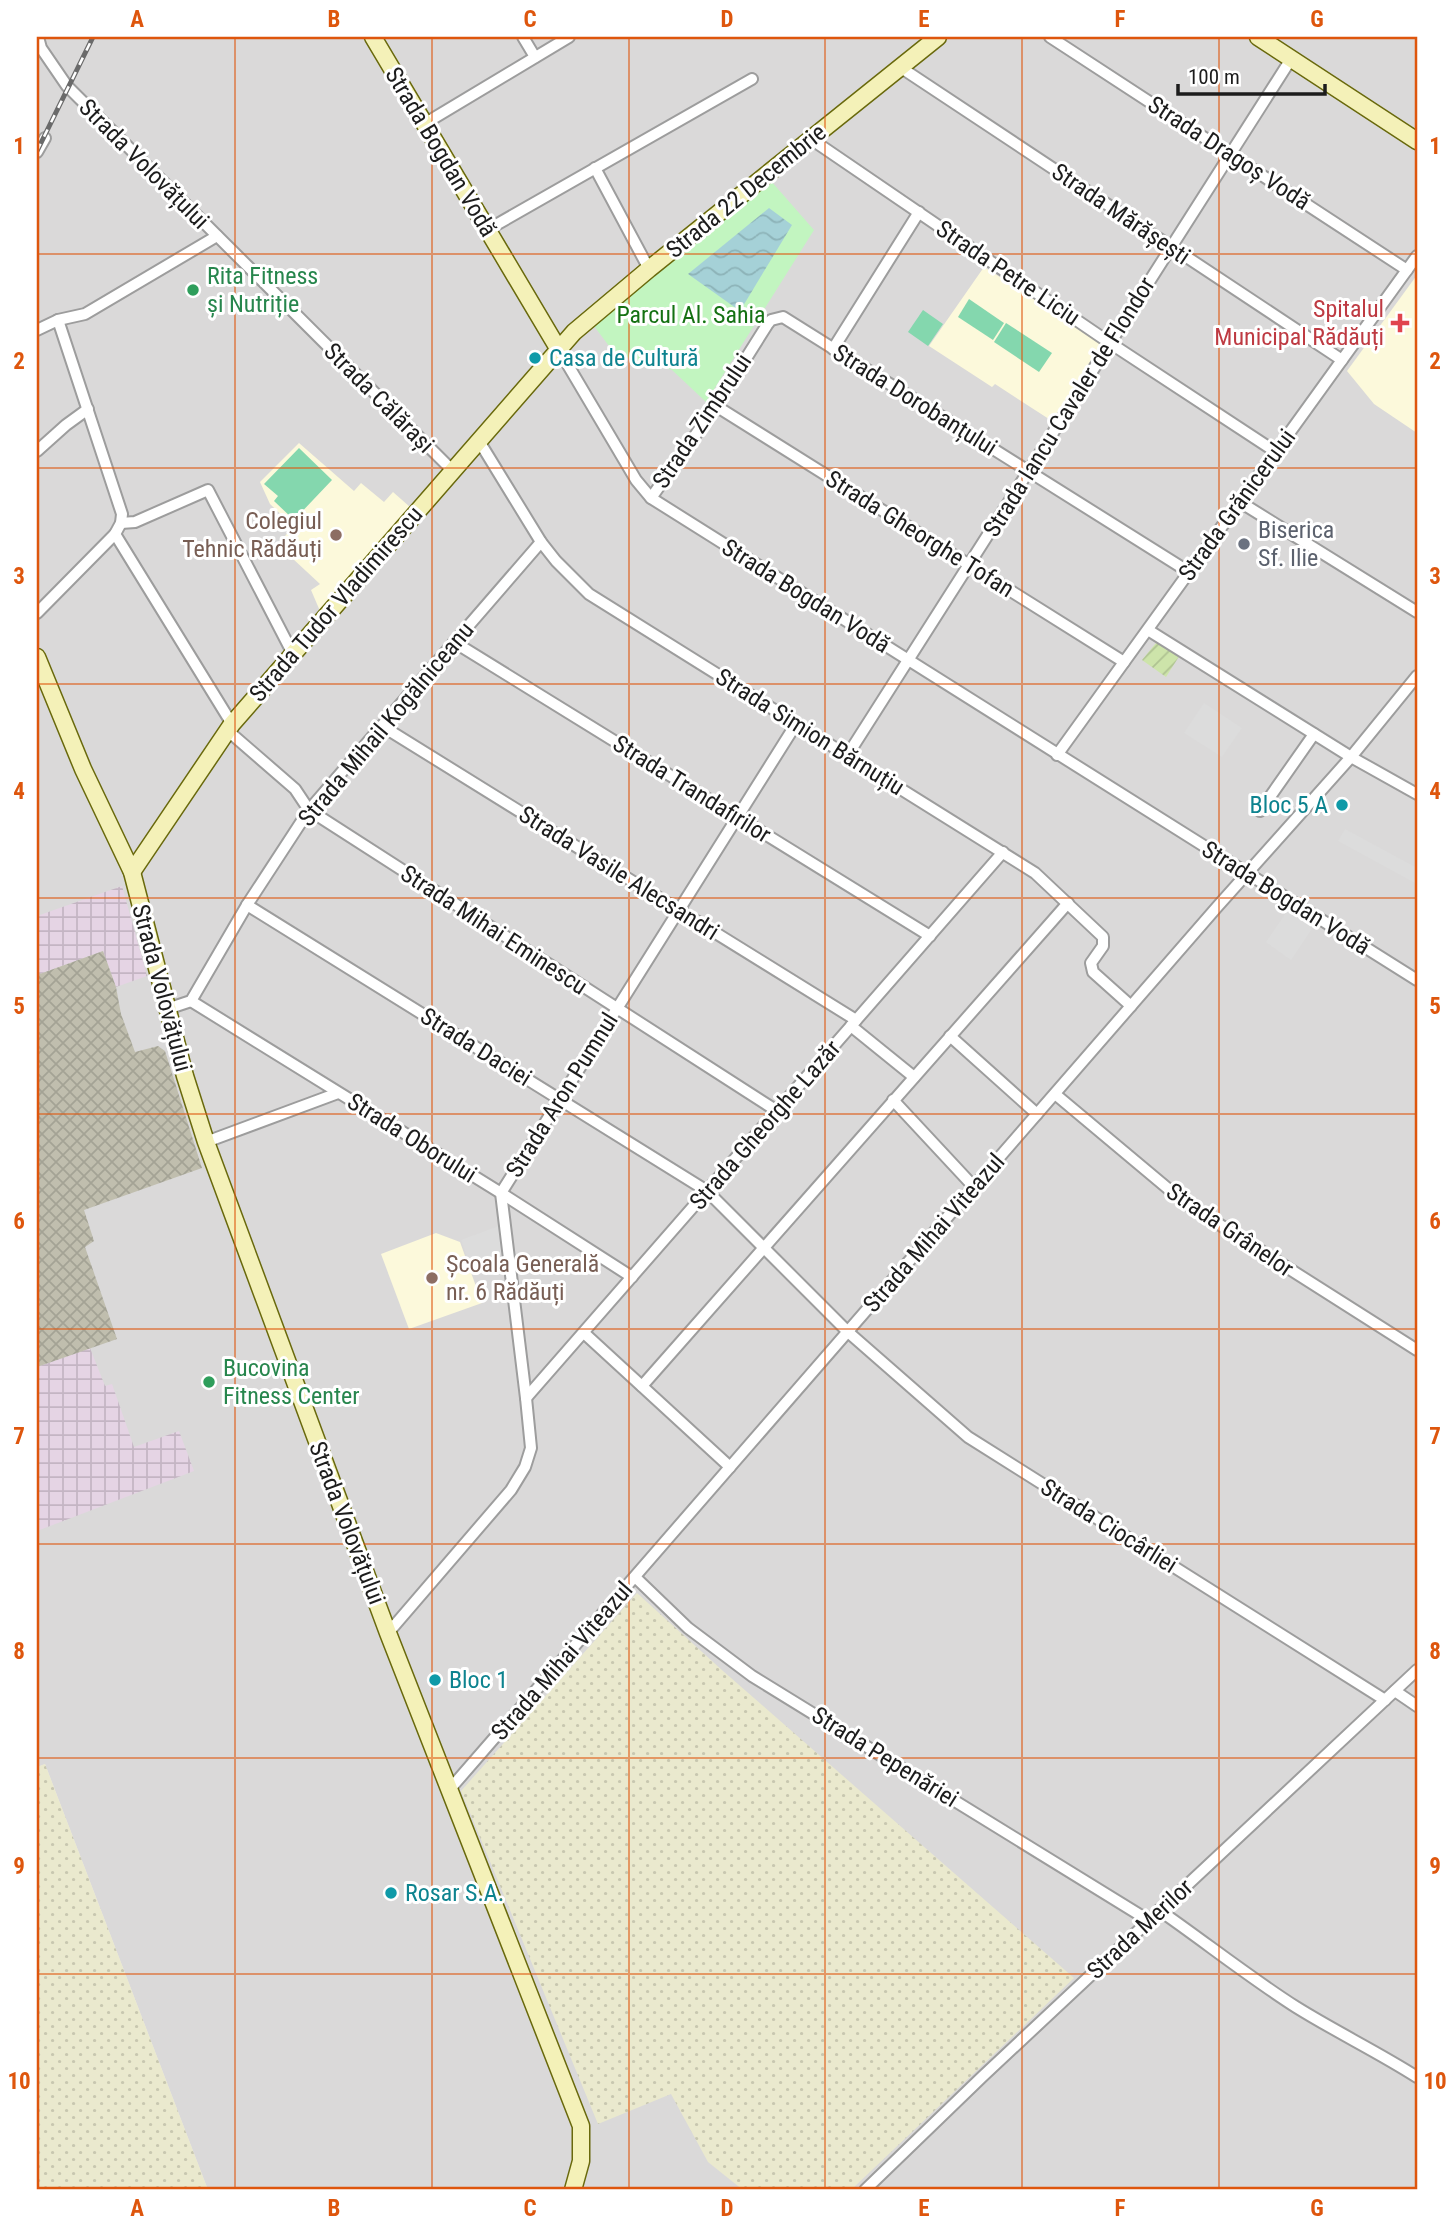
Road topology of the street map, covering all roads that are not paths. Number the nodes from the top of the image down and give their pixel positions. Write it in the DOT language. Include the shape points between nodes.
graph roads {
  1 [pos="37,37"];
  2 [pos="373,37"];
  3 [pos="523,37"];
  4 [pos="569,37"];
  5 [pos="938,37"];
  6 [pos="1051,37"];
  7 [pos="1259,37"];
  8 [pos="536,57"];
  9 [pos="1291,59"];
  10 [pos="900,67"];
  11 [pos="752,79"];
  12 [pos="424,124"];
  13 [pos="45,138"];
  14 [pos="811,138"];
  15 [pos="1417,141"];
  16 [pos="37,152"];
  17 [pos="1230,154"];
  18 [pos="595,169"];
  19 [pos="919,212"];
  20 [pos="487,230"];
  21 [pos="217,236"];
  22 [pos="1171,247"];
  23 [pos="1417,256"];
  24 [pos="649,269"];
  25 [pos="1407,270"];
  26 [pos="783,317"];
  27 [pos="58,320"];
  28 [pos="37,330"];
  29 [pos="1110,343"];
  30 [pos="832,348"];
  31 [pos="559,350"];
  32 [pos="1342,360"];
  33 [pos="716,406"];
  34 [pos="88,409"];
  35 [pos="479,441"];
  36 [pos="37,452"];
  37 [pos="1276,452"];
  38 [pos="453,471"];
  39 [pos="1028,471"];
  40 [pos="651,498"];
  41 [pos="1240,502"];
  42 [pos="121,523"];
  43 [pos="115,534"];
  44 [pos="541,542"];
  45 [pos="969,565"];
  46 [pos="1189,572"];
  47 [pos="1417,612"];
  48 [pos="37,613"];
  49 [pos="1148,630"];
  50 [pos="454,642"];
  51 [pos="293,654"];
  52 [pos="37,657"];
  53 [pos="908,660"];
  54 [pos="1124,663"];
  55 [pos="1417,676"];
  56 [pos="796,724"];
  57 [pos="382,726"];
  58 [pos="229,727"];
  59 [pos="1314,734"];
  60 [pos="847,755"];
  61 [pos="1057,755"];
  62 [pos="1351,757"];
  63 [pos="1417,794"];
  64 [pos="309,810"];
  65 [pos="1260,811"];
  66 [pos="738,817"];
  67 [pos="1003,852"];
  68 [pos="132,872"];
  69 [pos="1246,874"];
  70 [pos="1068,903"];
  71 [pos="247,905"];
  72 [pos="679,910"];
  73 [pos="930,936"];
  74 [pos="1417,981"];
  75 [pos="191,1001"];
  76 [pos="1131,1006"];
  77 [pos="167,1009"];
  78 [pos="617,1009"];
  79 [pos="854,1023"];
  80 [pos="950,1036"];
  81 [pos="914,1077"];
  82 [pos="338,1093"];
  83 [pos="1055,1094"];
  84 [pos="560,1099"];
  85 [pos="893,1100"];
  86 [pos="777,1111"];
  87 [pos="1037,1114"];
  88 [pos="206,1142"];
  89 [pos="974,1187"];
  90 [pos="707,1191"];
  91 [pos="501,1193"];
  92 [pos="763,1249"];
  93 [pos="632,1277"];
  94 [pos="848,1332"];
  95 [pos="584,1333"];
  96 [pos="1417,1350"];
  97 [pos="642,1386"];
  98 [pos="526,1398"];
  99 [pos="730,1467"];
  100 [pos="635,1577"];
  101 [pos="388,1633"];
  102 [pos="1417,1670"];
  103 [pos="1395,1691"];
  104 [pos="1385,1700"];
  105 [pos="1417,1706"];
  106 [pos="450,1790"];
  107 [pos="1160,1910"];
  108 [pos="1148,1920"];
  109 [pos="1417,2077"];
  110 [pos="573,2190"];
  111 [pos="865,2190"];
  1 -- 21 [label="street, Strada Volovățului" via="67,86"];
  2 -- 12 [label="main road, Strada Bogdan Vodă"];
  3 -- 8 [label="street"];
  4 -- 8 [label="street"];
  5 -- 10 [label="main road, Strada 22 Decembrie"];
  6 -- 17 [label="street, Strada Dragoș Vodă"];
  7 -- 9 [label="main road"];
  8 -- 12 [label="street"];
  9 -- 15 [label="main road"];
  9 -- 17 [label="street, Strada Iancu Cavaler de Flondor"];
  10 -- 14 [label="main road, Strada 22 Decembrie"];
  10 -- 22 [label="street, Strada Mărășești"];
  11 -- 18 [label="street"];
  12 -- 20 [label="main road, Strada Bogdan Vodă"];
  13 -- 16 [label="street"];
  14 -- 19 [label="street, Strada Petre Liciu"];
  14 -- 24 [label="main road, Strada 22 Decembrie"];
  17 -- 22 [label="street, Strada Iancu Cavaler de Flondor"];
  17 -- 25 [label="street, Strada Dragoș Vodă"];
  18 -- 20 [label="street"];
  18 -- 24 [label="street"];
  19 -- 29 [label="street, Strada Petre Liciu"];
  19 -- 30 [label="street"];
  20 -- 31 [label="main road, Strada Bogdan Vodă"];
  21 -- 27 [label="street, Strada Volovățului" via="85,314"];
  21 -- 38 [label="street, Strada Călărași"];
  22 -- 29 [label="street, Strada Iancu Cavaler de Flondor"];
  22 -- 32 [label="street, Strada Mărășești"];
  23 -- 25 [label="street, Strada Grănicerului"];
  24 -- 31 [label="main road, Strada 22 Decembrie"];
  25 -- 32 [label="street, Strada Grănicerului"];
  26 -- 30 [label="street, Strada Dorobanțului"];
  26 -- 33 [label="street, Strada Zimbrului" via="767,325"];
  27 -- 28 [label="street, Strada Volovățului"];
  27 -- 34 [label="street"];
  29 -- 37 [label="street, Strada Petre Liciu"];
  29 -- 39 [label="street, Strada Iancu Cavaler de Flondor"];
  30 -- 39 [label="street, Strada Dorobanțului"];
  31 -- 35 [label="main road, Strada Tudor Vladimirescu"];
  31 -- 40 [label="street, Strada Bogdan Vodă"];
  32 -- 37 [label="street, Strada Grănicerului"];
  33 -- 40 [label="street, Strada Zimbrului"];
  33 -- 45 [label="street, Strada Gheorghe Tofan"];
  34 -- 36 [label="street"];
  34 -- 42 [label="street" via="121,507"];
  35 -- 38 [label="main road, Strada Tudor Vladimirescu"];
  35 -- 44 [label="street, Strada Simion Bărnuțiu"];
  37 -- 41 [label="street, Strada Grănicerului"];
  38 -- 51 [label="main road, Strada Tudor Vladimirescu"];
  39 -- 45 [label="street, Strada Iancu Cavaler de Flondor"];
  39 -- 46 [label="street, Strada Dorobanțului"];
  40 -- 53 [label="street, Strada Bogdan Vodă"];
  41 -- 46 [label="street, Strada Grănicerului"];
  41 -- 47 [label="street"];
  42 -- 43 [label="street"];
  42 -- 51 [label="street" via="135,522 208,490"];
  43 -- 48 [label="street"];
  43 -- 58 [label="street, Strada Mihai Eminescu"];
  44 -- 50 [label="street, Strada Mihail Kogălniceanu"];
  44 -- 56 [label="street, Strada Simion Bărnuțiu" via="589,594"];
  45 -- 53 [label="street, Strada Iancu Cavaler de Flondor"];
  45 -- 54 [label="street, Strada Gheorghe Tofan"];
  46 -- 49 [label="street, Strada Grănicerului"];
  49 -- 54 [label="street, Strada Grănicerului"];
  49 -- 59 [label="street"];
  50 -- 57 [label="street, Strada Mihail Kogălniceanu"];
  50 -- 66 [label="street, Strada Trandafirilor"];
  51 -- 58 [label="main road, Strada Tudor Vladimirescu"];
  52 -- 68 [label="main road, Strada Volovățului"];
  53 -- 60 [label="street, Strada Iancu Cavaler de Flondor"];
  53 -- 61 [label="street, Strada Bogdan Vodă"];
  54 -- 61 [label="street, Strada Grănicerului"];
  55 -- 62 [label="street, Strada Mihai Viteazul"];
  56 -- 60 [label="street, Strada Simion Bărnuțiu"];
  56 -- 66 [label="street, Strada Aron Pumnul"];
  57 -- 64 [label="street, Strada Mihail Kogălniceanu"];
  57 -- 72 [label="street, Strada Vasile Alecsandri"];
  58 -- 64 [label="street, Strada Mihai Eminescu" via="295,789"];
  58 -- 68 [label="main road, Strada Tudor Vladimirescu"];
  59 -- 62 [label="street"];
  59 -- 65 [label="street"];
  60 -- 67 [label="street, Strada Simion Bărnuțiu"];
  61 -- 69 [label="street, Strada Bogdan Vodă"];
  62 -- 63 [label="street"];
  62 -- 69 [label="street, Strada Mihai Viteazul"];
  64 -- 71 [label="street, Strada Mihail Kogălniceanu"];
  64 -- 78 [label="street, Strada Mihai Eminescu"];
  66 -- 72 [label="street, Strada Aron Pumnul"];
  66 -- 73 [label="street, Strada Trandafirilor"];
  67 -- 70 [label="street, Strada Simion Bărnuțiu"];
  67 -- 73 [label="street, Strada Gheorghe Lazăr"];
  68 -- 77 [label="main road, Strada Volovățului"];
  69 -- 74 [label="street, Strada Bogdan Vodă"];
  69 -- 76 [label="street, Strada Mihai Viteazul"];
  70 -- 76 [label="street, Strada Simion Bărnuțiu" via="1103,937 1103,946 1091,963 1093,972"];
  70 -- 80 [label="street"];
  71 -- 75 [label="street, Strada Mihail Kogălniceanu"];
  71 -- 84 [label="street, Strada Daciei"];
  72 -- 78 [label="street, Strada Aron Pumnul"];
  72 -- 79 [label="street, Strada Vasile Alecsandri"];
  73 -- 79 [label="street, Strada Gheorghe Lazăr"];
  75 -- 77 [label="street"];
  75 -- 82 [label="street, Strada Oborului"];
  76 -- 83 [label="street, Strada Mihai Viteazul"];
  77 -- 88 [label="main road, Strada Volovățului"];
  78 -- 84 [label="street, Strada Aron Pumnul"];
  78 -- 86 [label="street, Strada Mihai Eminescu"];
  79 -- 81 [label="street, Strada Vasile Alecsandri"];
  79 -- 86 [label="street, Strada Gheorghe Lazăr"];
  80 -- 81 [label="street"];
  80 -- 87 [label="street"];
  81 -- 85 [label="street"];
  82 -- 88 [label="street"];
  82 -- 91 [label="street, Strada Oborului"];
  83 -- 87 [label="street, Strada Mihai Viteazul"];
  83 -- 96 [label="street, Strada Grânelor" via="1184,1202"];
  84 -- 90 [label="street, Strada Daciei"];
  84 -- 91 [label="street, Strada Aron Pumnul"];
  85 -- 89 [label="street"];
  85 -- 92 [label="street"];
  86 -- 90 [label="street, Strada Gheorghe Lazăr"];
  87 -- 89 [label="street, Strada Mihai Viteazul"];
  88 -- 101 [label="main road, Strada Volovățului"];
  89 -- 94 [label="street, Strada Mihai Viteazul"];
  90 -- 92 [label="street, Strada Daciei"];
  90 -- 93 [label="street, Strada Gheorghe Lazăr"];
  91 -- 93 [label="street, Strada Oborului"];
  91 -- 98 [label="street, Strada Aron Pumnul"];
  92 -- 94 [label="street, Strada Ciocârliei"];
  92 -- 97 [label="street"];
  93 -- 95 [label="street, Strada Gheorghe Lazăr"];
  94 -- 99 [label="street, Strada Mihai Viteazul"];
  94 -- 104 [label="street, Strada Ciocârliei" via="968,1437"];
  95 -- 97 [label="street"];
  95 -- 98 [label="street, Strada Gheorghe Lazăr"];
  97 -- 99 [label="street"];
  98 -- 101 [label="street, Strada Aron Pumnul" via="531,1448 525,1467 511,1490"];
  99 -- 100 [label="street, Strada Mihai Viteazul"];
  100 -- 106 [label="street, Strada Mihai Viteazul"];
  100 -- 108 [label="street, Strada Pepenăriei" via="688,1628 752,1676"];
  101 -- 106 [label="main road, Strada Volovățului"];
  102 -- 103 [label="street, Strada Merilor"];
  103 -- 104 [label="street, Strada Merilor"];
  103 -- 105 [label="street"];
  104 -- 107 [label="street, Strada Merilor"];
  106 -- 110 [label="main road, Strada Volovățului" via="581,2126"];
  107 -- 108 [label="street, Strada Merilor"];
  107 -- 109 [label="street" via="1294,2006"];
  108 -- 111 [label="street, Strada Merilor"];
}
